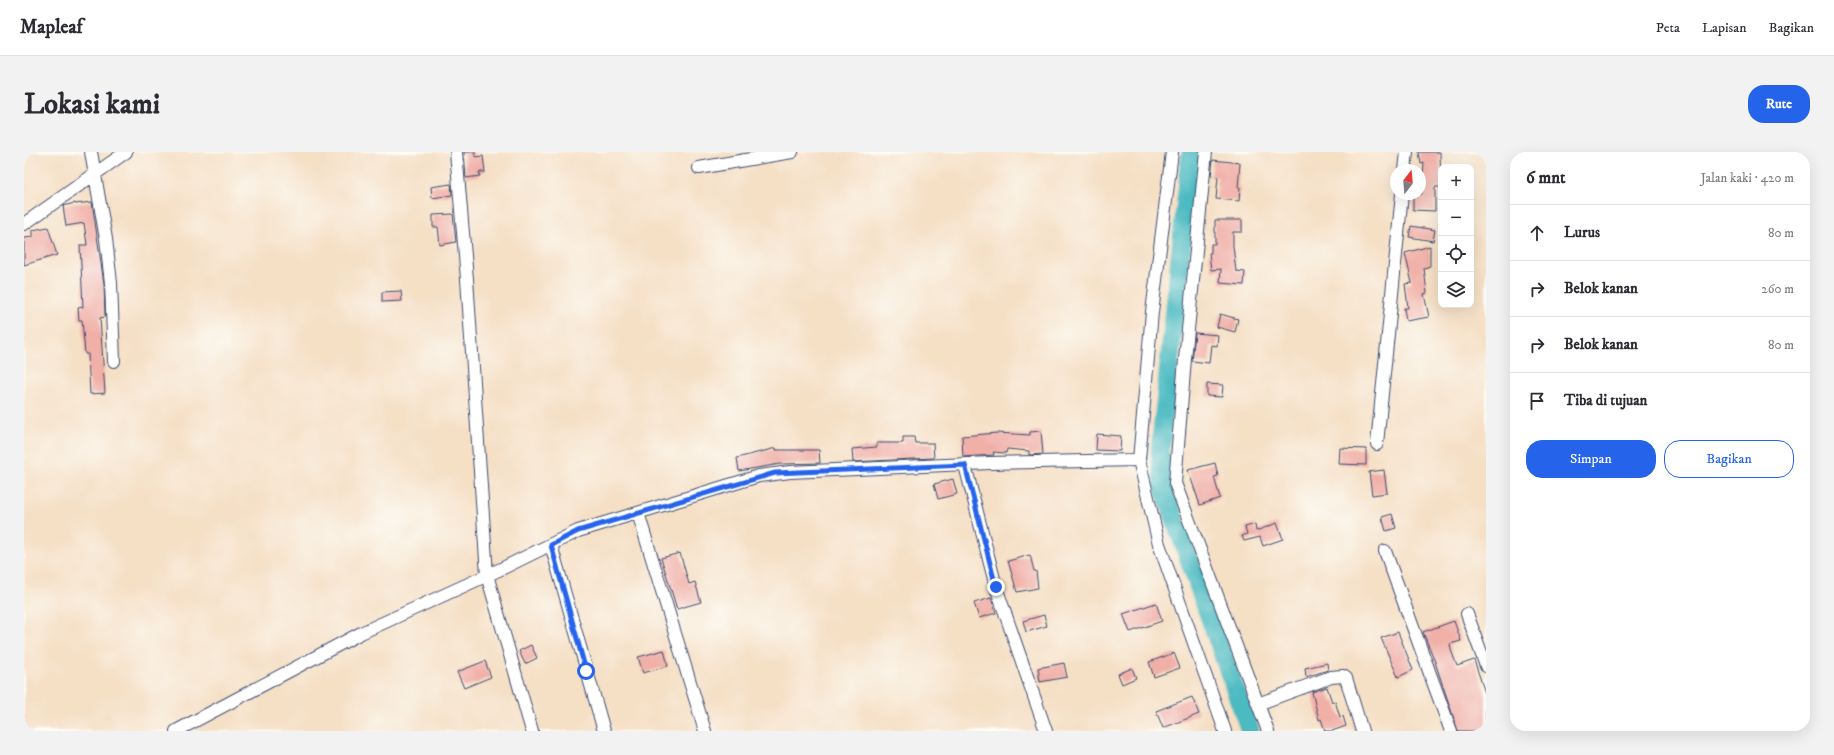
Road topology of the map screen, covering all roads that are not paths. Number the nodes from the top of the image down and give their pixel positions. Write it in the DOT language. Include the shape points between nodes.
graph roads {
  1 [pos="91,152"];
  2 [pos="126,152"];
  3 [pos="456,152"];
  4 [pos="792,152"];
  5 [pos="1172,152"];
  6 [pos="1206,152"];
  7 [pos="1407,152"];
  8 [pos="1406,164"];
  9 [pos="699,168"];
  10 [pos="94,174"];
  11 [pos="1401,200"];
  12 [pos="24,224"];
  13 [pos="114,362"];
  14 [pos="1377,444"];
  15 [pos="1139,460"];
  16 [pos="965,465"];
  17 [pos="638,513"];
  18 [pos="551,545"];
  19 [pos="1385,551"];
  20 [pos="488,575"];
  21 [pos="1467,614"];
  22 [pos="1486,666"];
  23 [pos="1258,704"];
  24 [pos="176,731"];
  25 [pos="532,731"];
  26 [pos="604,731"];
  27 [pos="705,731"];
  28 [pos="1046,731"];
  29 [pos="1224,731"];
  30 [pos="1268,731"];
  31 [pos="1362,731"];
  32 [pos="1451,731"];
  1 -- 10 [label="street"];
  2 -- 10 [label="street"];
  3 -- 20 [label="street"];
  4 -- 9 [label="street"];
  5 -- 15 [label="street" via="1152,312"];
  6 -- 23 [label="street" via="1175,483"];
  7 -- 8 [label="street"];
  10 -- 12 [label="street"];
  10 -- 13 [label="street" via="107,247"];
  11 -- 14 [label="street"];
  15 -- 16 [label="street"];
  15 -- 29 [label="street" via="1159,544"];
  16 -- 17 [label="street" via="775,473"];
  16 -- 28 [label="street" via="996,587"];
  17 -- 18 [label="street" via="578,531"];
  17 -- 27 [label="street"];
  18 -- 20 [label="street"];
  18 -- 26 [label="street"];
  19 -- 32 [label="street"];
  20 -- 24 [label="street" via="361,633"];
  20 -- 25 [label="street"];
  21 -- 22 [label="street"];
  23 -- 30 [label="street"];
  23 -- 31 [label="street" via="1331,677 1343,676 1346,678"];
}
